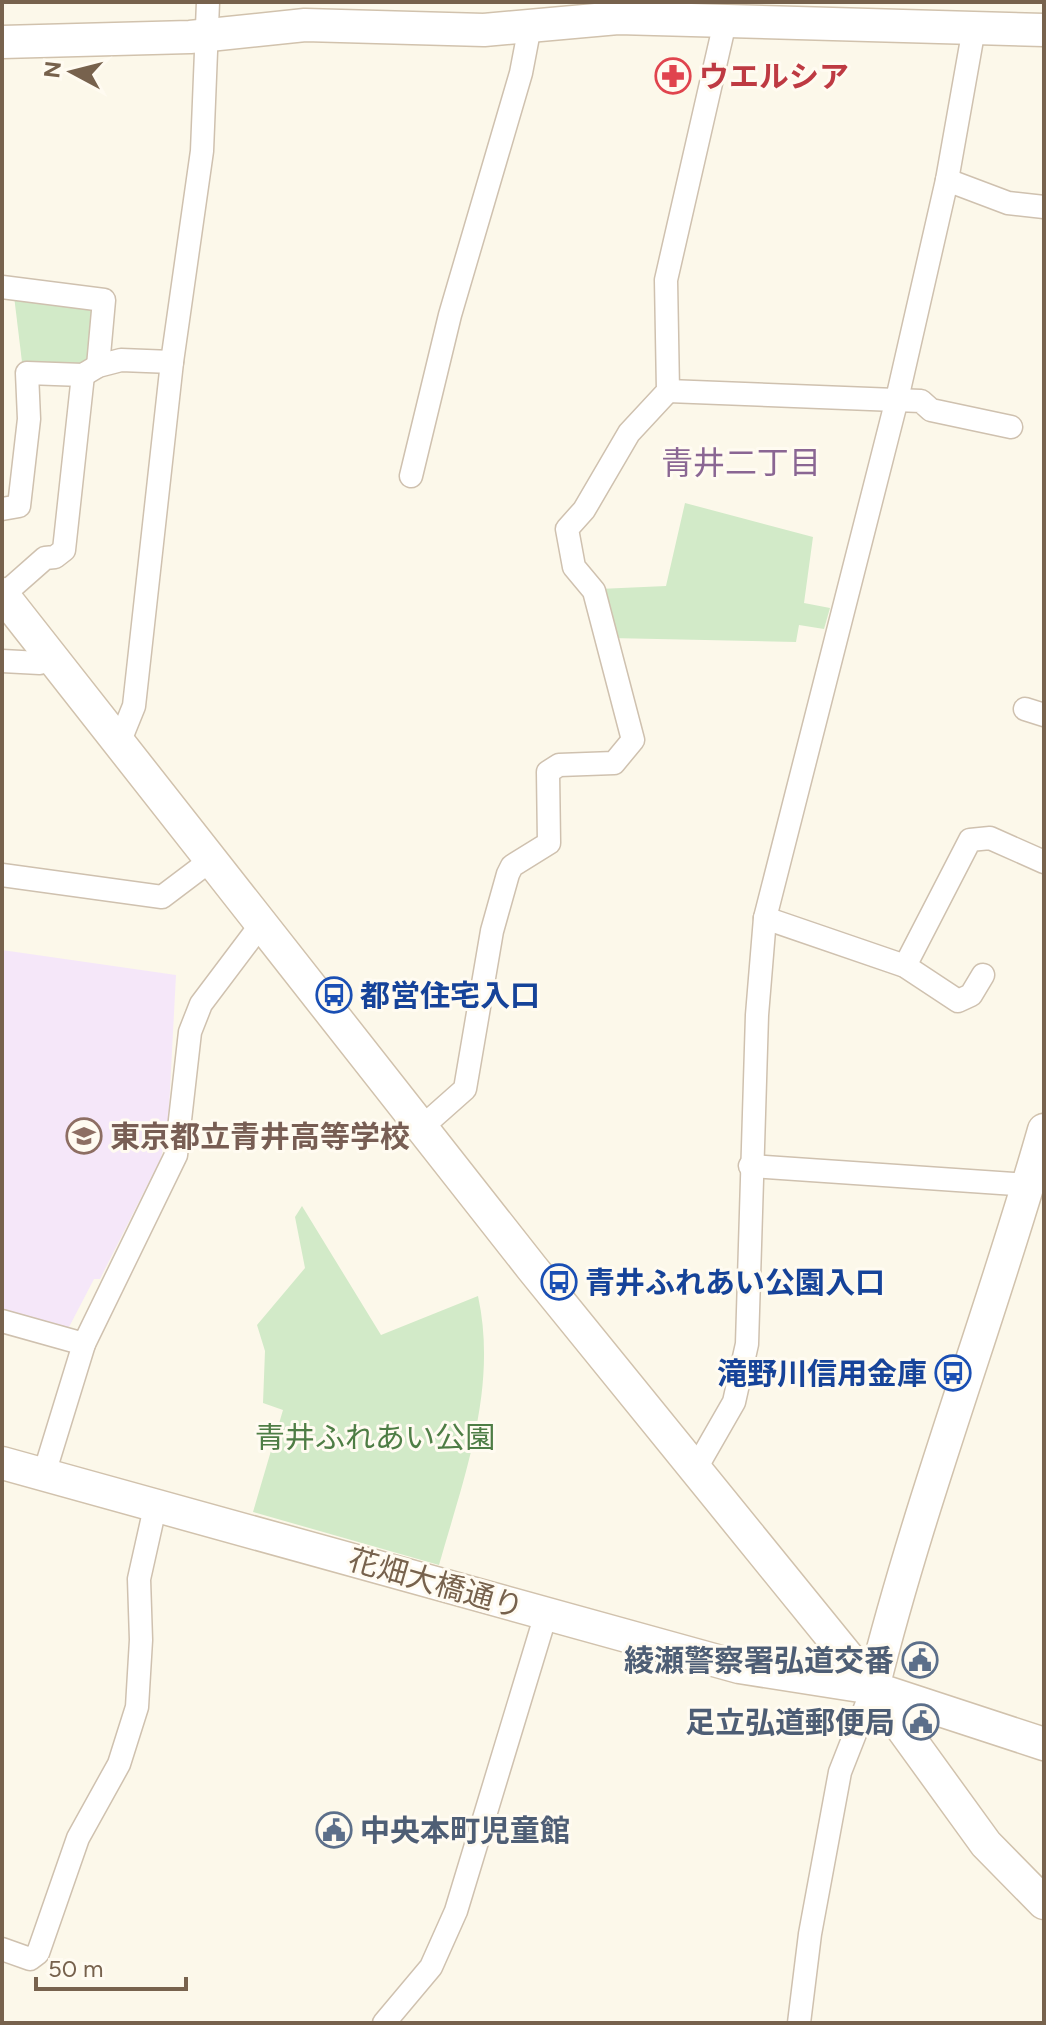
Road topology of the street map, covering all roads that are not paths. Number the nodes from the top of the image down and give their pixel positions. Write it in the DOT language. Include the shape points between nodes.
graph roads {
  1 [pos="208,2"];
  2 [pos="800,13"];
  3 [pos="725,22"];
  4 [pos="530,26"];
  5 [pos="974,28"];
  6 [pos="1044,30"];
  7 [pos="209,35"];
  8 [pos="2,42"];
  9 [pos="947,180"];
  10 [pos="1044,207"];
  11 [pos="2,287"];
  12 [pos="172,362"];
  13 [pos="90,371"];
  14 [pos="668,391"];
  15 [pos="897,399"];
  16 [pos="1011,427"];
  17 [pos="411,476"];
  18 [pos="2,509"];
  19 [pos="2,595"];
  20 [pos="52,657"];
  21 [pos="2,661"];
  22 [pos="119,743"];
  23 [pos="211,860"];
  24 [pos="1044,862"];
  25 [pos="2,875"];
  26 [pos="765,918"];
  27 [pos="262,923"];
  28 [pos="905,966"];
  29 [pos="983,975"];
  30 [pos="421,1128"];
  31 [pos="1044,1130"];
  32 [pos="750,1166"];
  33 [pos="1028,1185"];
  34 [pos="2,1321"];
  35 [pos="84,1344"];
  36 [pos="2,1463"];
  37 [pos="695,1470"];
  38 [pos="44,1474"];
  39 [pos="156,1503"];
  40 [pos="546,1614"];
  41 [pos="873,1688"];
  42 [pos="1044,1744"];
  43 [pos="1044,1903"];
  44 [pos="2,1949"];
  45 [pos="384,2023"];
  46 [pos="799,2023"];
  1 -- 7 [label="street"];
  2 -- 3 [label="street"];
  2 -- 5 [label="street"];
  3 -- 4 [label="street" via="618,18"];
  3 -- 14 [label="street" via="666,280"];
  4 -- 7 [label="street" via="439,30 305,25"];
  4 -- 17 [label="street"];
  5 -- 6 [label="street"];
  5 -- 9 [label="street"];
  7 -- 8 [label="street"];
  7 -- 12 [label="street" via="202,151"];
  9 -- 10 [label="street" via="1008,203"];
  9 -- 15 [label="street"];
  11 -- 13 [label="street" via="104,300"];
  12 -- 13 [label="street" via="121,360"];
  12 -- 22 [label="street" via="134,706"];
  13 -- 18 [label="street" via="27,373 29,419 19,506"];
  13 -- 19 [label="street" via="64,550 45,558"];
  14 -- 15 [label="street"];
  14 -- 30 [label="street" via="629,433 567,529 574,567 594,591 633,740 614,763 559,765 548,772 549,843 508,874 492,931 465,1089"];
  15 -- 16 [label="street"];
  15 -- 26 [label="street"];
  19 -- 20 [label="street"];
  20 -- 21 [label="street" via="40,663"];
  20 -- 22 [label="street"];
  22 -- 23 [label="street"];
  23 -- 25 [label="street" via="162,897"];
  23 -- 27 [label="street"];
  24 -- 28 [label="street" via="990,838 970,840"];
  26 -- 28 [label="street"];
  26 -- 32 [label="street"];
  27 -- 30 [label="street"];
  27 -- 35 [label="street" via="201,1004 190,1032 176,1155"];
  28 -- 29 [label="street" via="958,1001 971,995"];
  30 -- 37 [label="street"];
  31 -- 33 [label="street"];
  32 -- 33 [label="street"];
  32 -- 37 [label="street" via="747,1344 741,1382"];
  33 -- 41 [label="street" via="906,1560"];
  34 -- 35 [label="street"];
  35 -- 38 [label="street"];
  36 -- 38 [label="street, 花畑大橋通り"];
  37 -- 41 [label="street"];
  38 -- 39 [label="street, 花畑大橋通り"];
  39 -- 40 [label="street, 花畑大橋通り"];
  39 -- 44 [label="street" via="139,1579 137,1707 119,1764 78,1838 38,1953 30,1959"];
  40 -- 41 [label="street, 花畑大橋通り" via="739,1667"];
  40 -- 45 [label="street" via="456,1911 431,1967"];
  41 -- 42 [label="street, 花畑大橋通り"];
  41 -- 43 [label="street" via="986,1844"];
  41 -- 46 [label="street" via="840,1772"];
}
